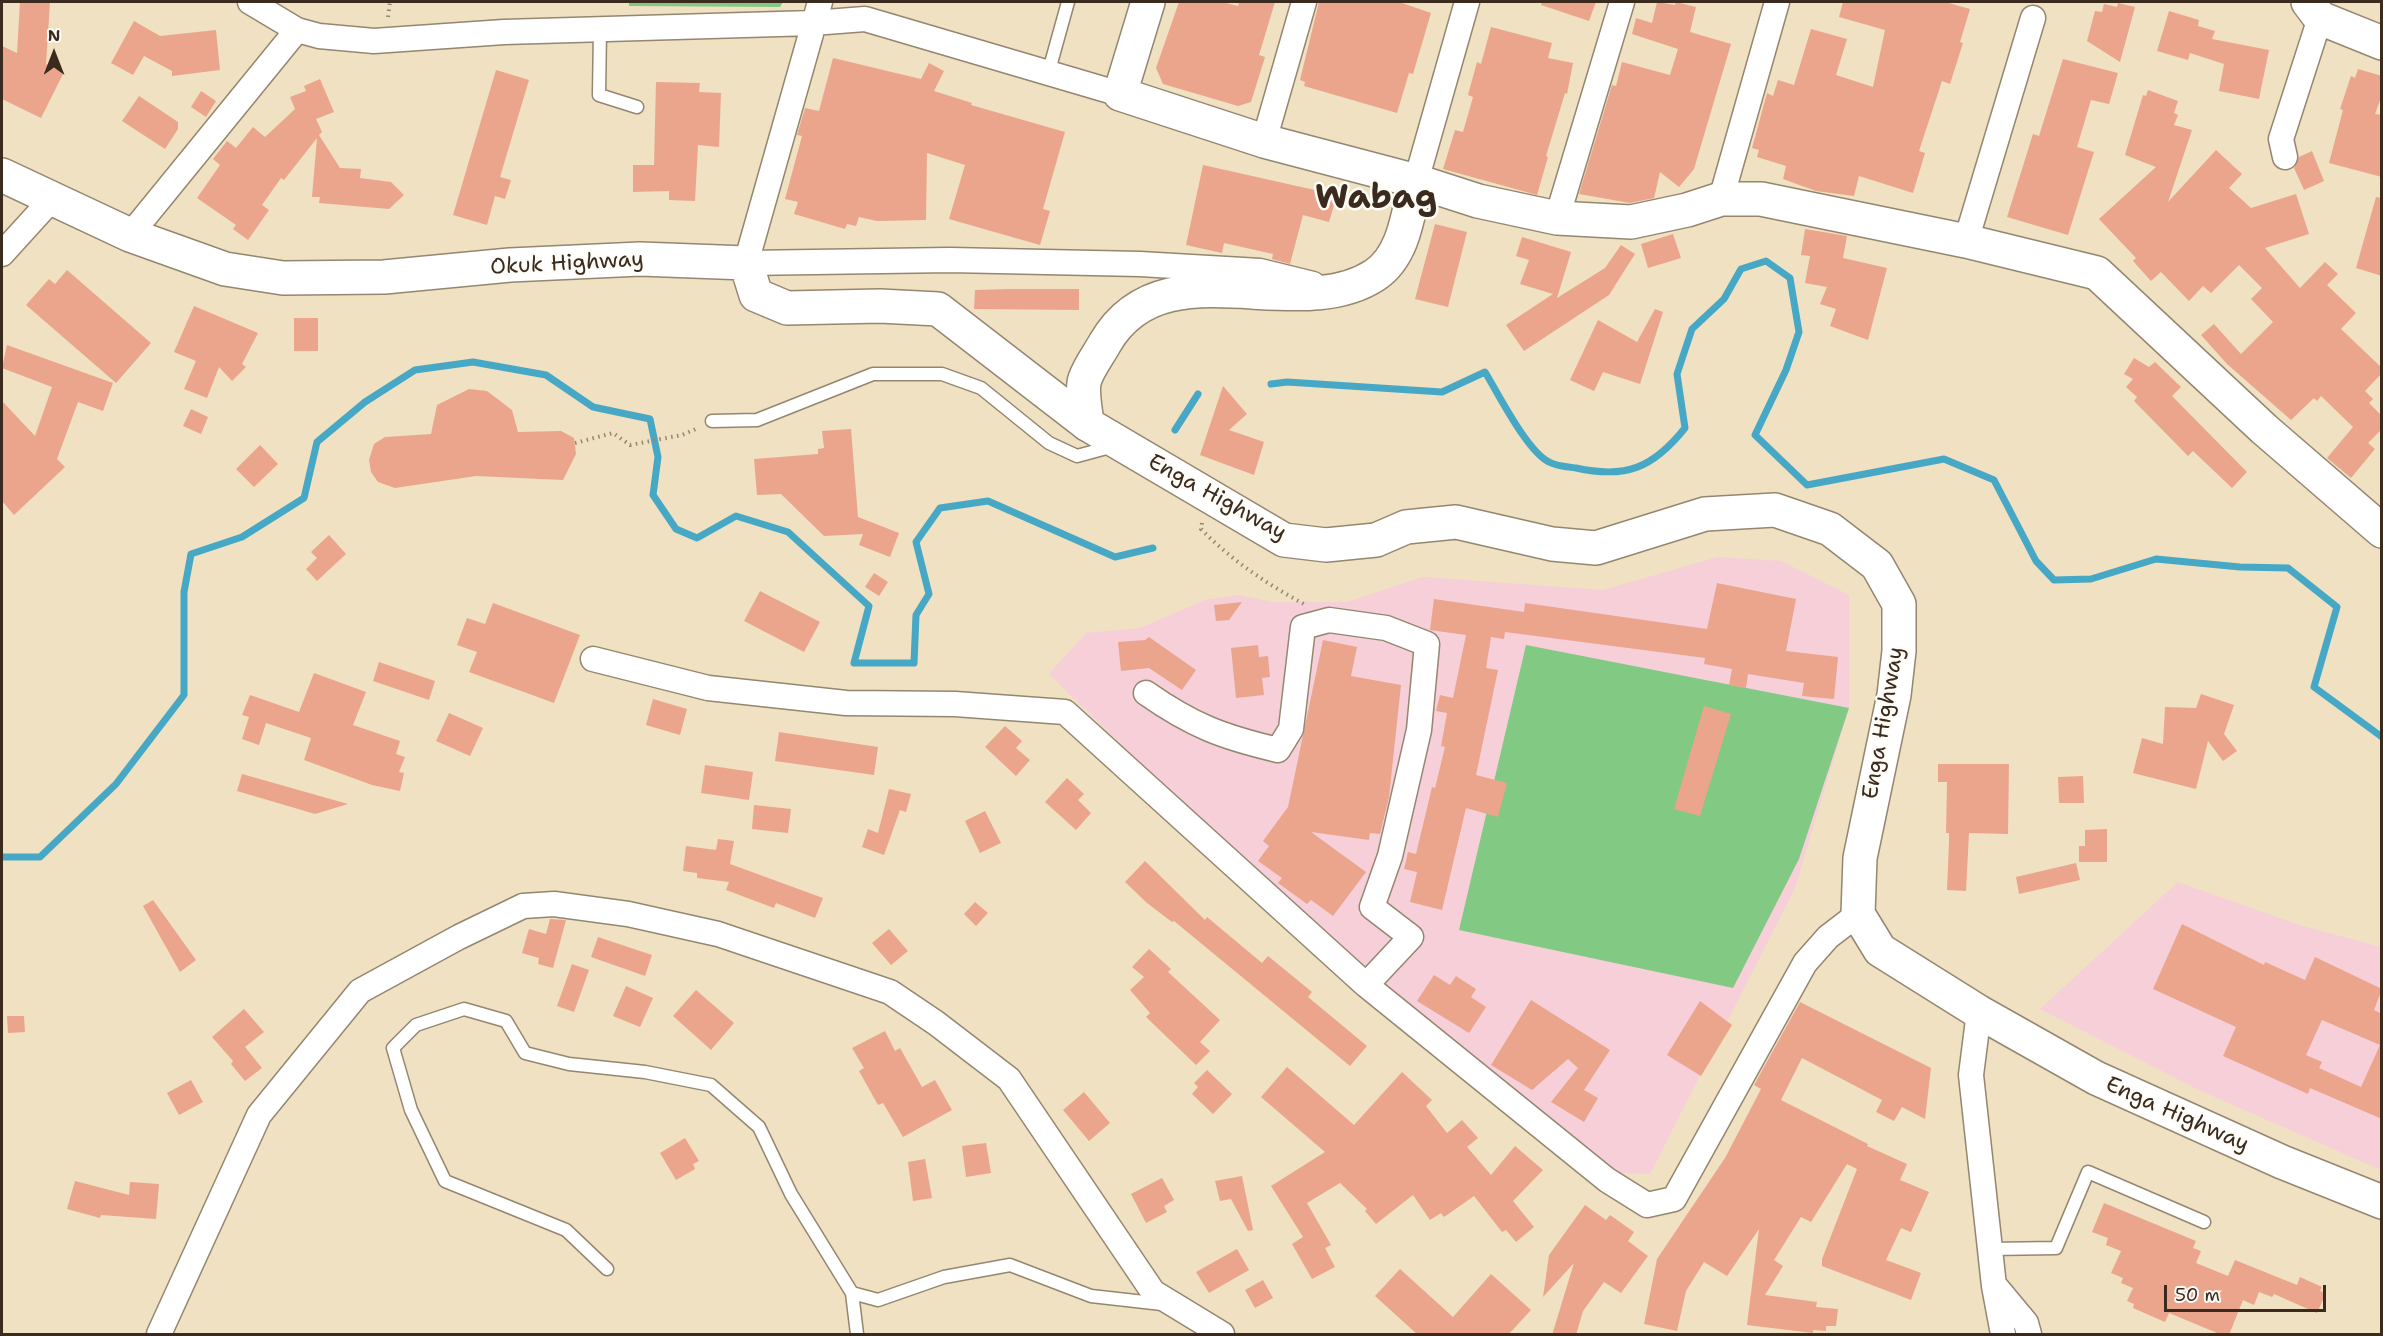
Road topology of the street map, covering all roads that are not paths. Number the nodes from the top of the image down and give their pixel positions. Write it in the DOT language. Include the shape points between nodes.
graph roads {
  1 [pos="250,2"];
  2 [pos="1068,2"];
  3 [pos="1148,2"];
  4 [pos="1304,2"];
  5 [pos="1467,2"];
  6 [pos="1622,2"];
  7 [pos="1777,2"];
  8 [pos="2314,10"];
  9 [pos="816,12"];
  10 [pos="2033,18"];
  11 [pos="297,30"];
  12 [pos="600,30"];
  13 [pos="2382,43"];
  14 [pos="1048,74"];
  15 [pos="1120,94"];
  16 [pos="637,107"];
  17 [pos="1264,141"];
  18 [pos="2285,157"];
  19 [pos="2,176"];
  20 [pos="1416,181"];
  21 [pos="1721,199"];
  22 [pos="51,200"];
  23 [pos="1557,218"];
  24 [pos="130,235"];
  25 [pos="1966,241"];
  26 [pos="2,254"];
  27 [pos="746,263"];
  28 [pos="1341,291"];
  29 [pos="712,421"];
  30 [pos="1087,424"];
  31 [pos="1121,444"];
  32 [pos="2382,531"];
  33 [pos="593,659"];
  34 [pos="1146,693"];
  35 [pos="1858,914"];
  36 [pos="1366,985"];
  37 [pos="1979,1012"];
  38 [pos="2382,1202"];
  39 [pos="2204,1222"];
  40 [pos="1990,1249"];
  41 [pos="607,1269"];
  42 [pos="1994,1286"];
  43 [pos="852,1293"];
  44 [pos="1175,1306"];
  45 [pos="159,1335"];
  46 [pos="857,1335"];
  47 [pos="1222,1335"];
  48 [pos="2003,1335"];
  49 [pos="2029,1335"];
  1 -- 11 [label="street"];
  2 -- 14 [label="lane"];
  3 -- 15 [label="main road"];
  4 -- 17 [label="street"];
  5 -- 20 [label="street"];
  6 -- 23 [label="street"];
  7 -- 21 [label="street"];
  8 -- 13 [label="main road"];
  8 -- 18 [label="street" via="2281,140"];
  9 -- 12 [label="street"];
  9 -- 14 [label="street" via="866,19"];
  9 -- 27 [label="street"];
  10 -- 25 [label="street"];
  11 -- 12 [label="street" via="319,36 374,40"];
  11 -- 24 [label="street"];
  12 -- 16 [label="lane" via="599,95"];
  14 -- 15 [label="street"];
  15 -- 17 [label="main road"];
  17 -- 20 [label="main road"];
  19 -- 22 [label="main road, Okuk Highway"];
  20 -- 23 [label="main road" via="1478,201"];
  20 -- 28 [label="main road" via="1401,244 1377,274"];
  21 -- 23 [label="main road" via="1630,222"];
  21 -- 25 [label="main road" via="1761,199"];
  22 -- 24 [label="main road, Okuk Highway"];
  22 -- 26 [label="street"];
  24 -- 27 [label="main road, Okuk Highway" via="225,269 283,278 384,277 510,265 640,259"];
  25 -- 32 [label="main road" via="2097,273 2264,429"];
  27 -- 28 [label="street" via="950,260 1140,264 1260,272"];
  27 -- 30 [label="main road" via="756,295 787,308 938,309"];
  28 -- 30 [label="main road" via="1202,290 1148,300 1112,331 1084,380"];
  29 -- 31 [label="lane" via="757,420 873,374 942,374 981,388 1048,443 1077,456"];
  30 -- 31 [label="main road, Enga Highway"];
  31 -- 35 [label="main road, Enga Highway" via="1284,540 1326,545 1377,540 1406,528 1456,522 1552,544 1596,548 1706,514 1775,510 1830,529 1877,565 1899,604 1894,695 1860,858"];
  33 -- 36 [label="street" via="708,688 846,703 955,704 1065,712"];
  34 -- 36 [label="street" via="1179,716 1226,737 1278,750 1291,729 1303,627 1329,620 1386,628 1427,644 1419,730 1390,856 1372,907 1411,937"];
  35 -- 36 [label="street" via="1805,963 1674,1198 1647,1205 1607,1180"];
  35 -- 37 [label="main road, Enga Highway" via="1880,950"];
  37 -- 38 [label="main road, Enga Highway" via="2096,1078 2282,1162"];
  37 -- 40 [label="street" via="1971,1075"];
  39 -- 40 [label="lane" via="2088,1172 2056,1248"];
  40 -- 42 [label="street"];
  41 -- 43 [label="lane" via="566,1230 445,1181 411,1110 393,1047 416,1025 464,1009 506,1021 525,1053 569,1064 645,1072 711,1085 759,1127 790,1194"];
  42 -- 48 [label="street"];
  42 -- 49 [label="street" via="2026,1323"];
  43 -- 44 [label="lane" via="878,1300 944,1277 1010,1265 1091,1296"];
  43 -- 46 [label="lane"];
  44 -- 45 [label="street" via="1153,1292 1009,1079 890,993 718,934 628,914 554,904 523,906 360,991 259,1115"];
  44 -- 47 [label="street"];
}
